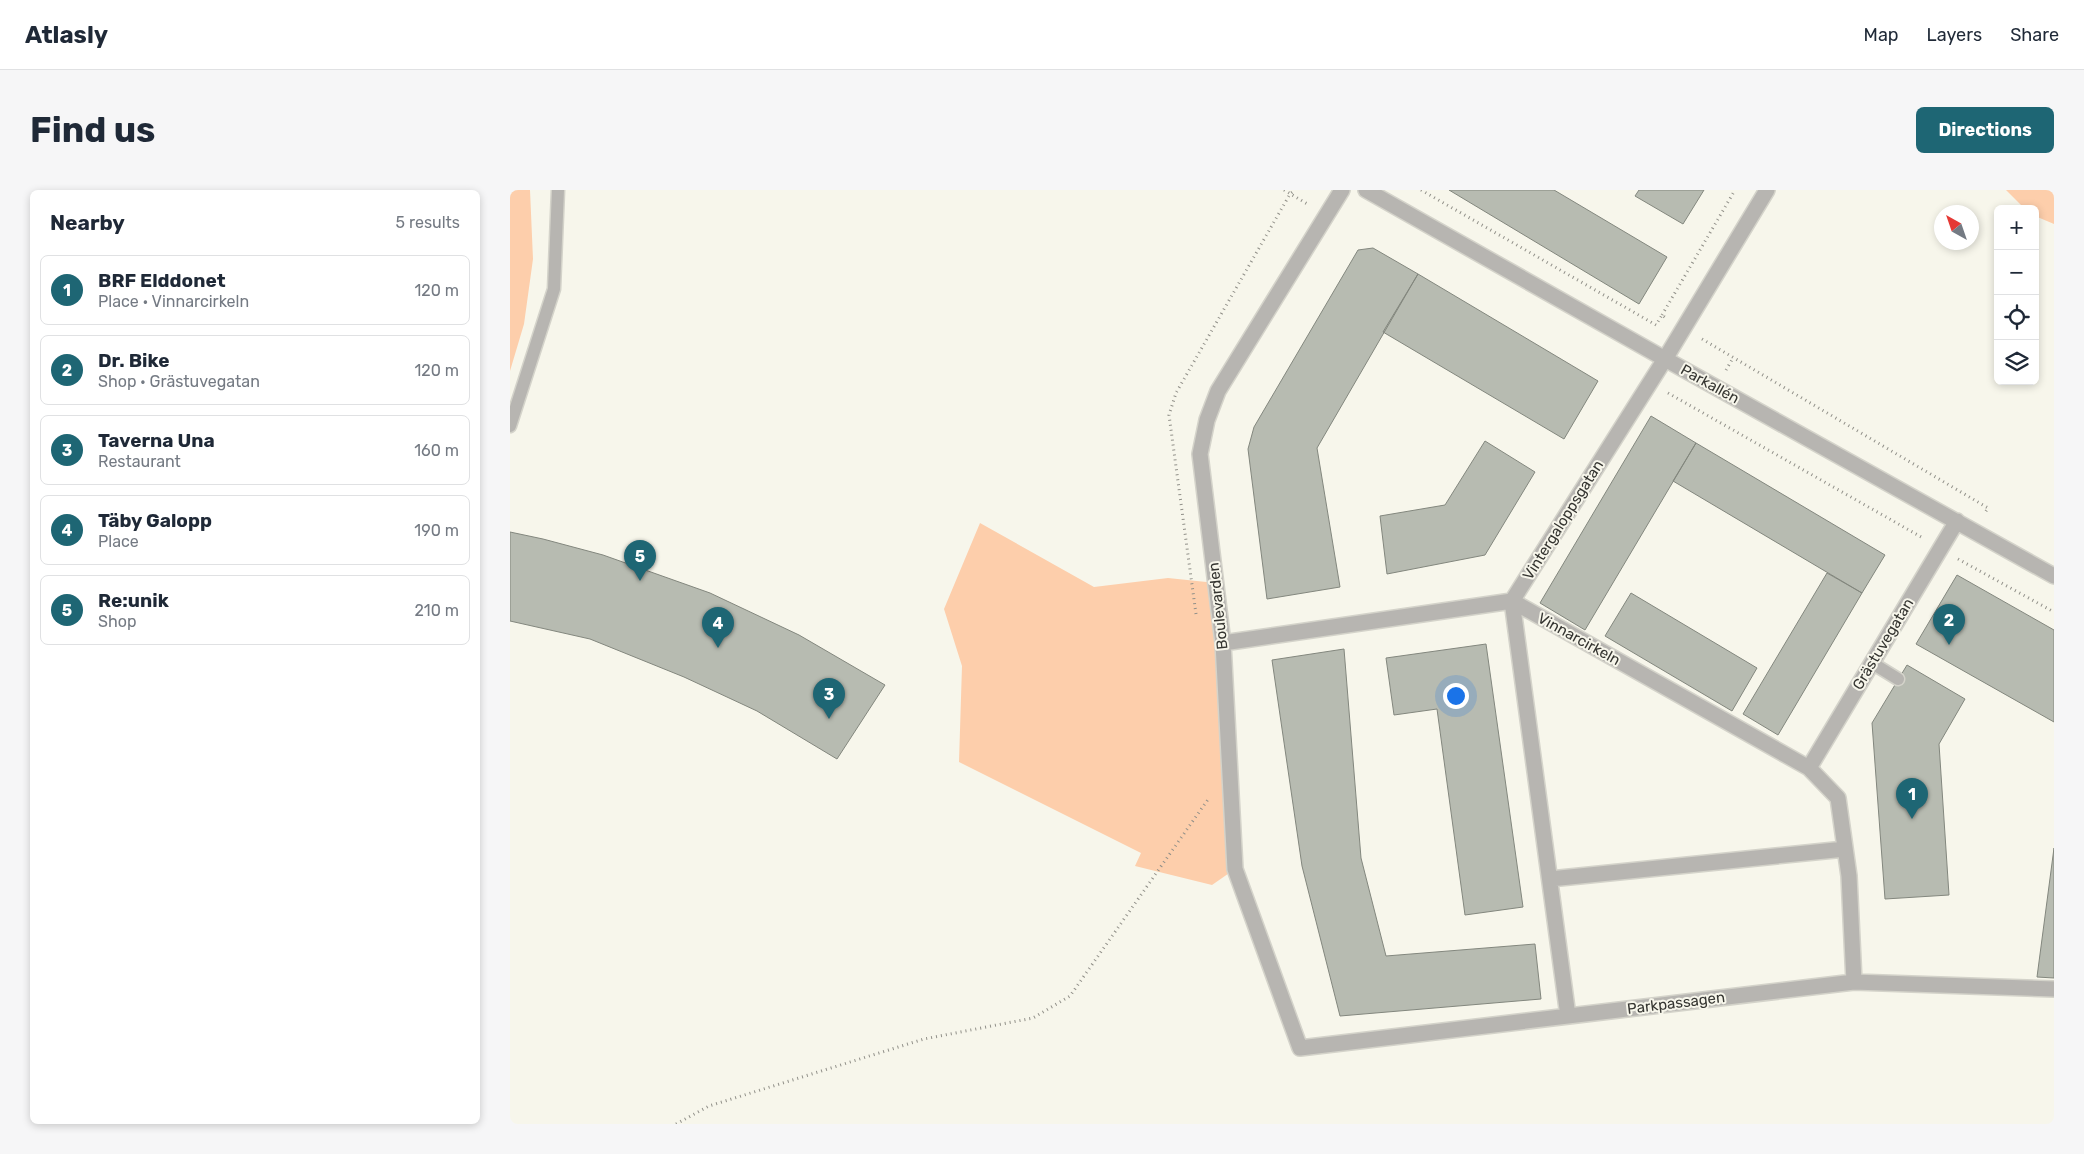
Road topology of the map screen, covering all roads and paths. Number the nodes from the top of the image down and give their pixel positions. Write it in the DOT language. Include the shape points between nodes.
graph roads {
  1 [pos="558,190"];
  2 [pos="1284,190"];
  3 [pos="1295,190"];
  4 [pos="1342,190"];
  5 [pos="1366,190"];
  6 [pos="1735,190"];
  7 [pos="1767,190"];
  8 [pos="1290,194"];
  9 [pos="1326,214"];
  10 [pos="1662,316"];
  11 [pos="1664,359"];
  12 [pos="1650,382"];
  13 [pos="510,426"];
  14 [pos="1957,521"];
  15 [pos="1940,548"];
  16 [pos="2054,576"];
  17 [pos="1512,601"];
  18 [pos="2054,612"];
  19 [pos="1197,623"];
  20 [pos="1223,644"];
  21 [pos="1872,663"];
  22 [pos="1898,679"];
  23 [pos="1809,768"];
  24 [pos="1212,795"];
  25 [pos="1846,849"];
  26 [pos="1550,879"];
  27 [pos="1854,982"];
  28 [pos="2054,989"];
  29 [pos="1568,1016"];
  30 [pos="1300,1048"];
  31 [pos="676,1124"];
  1 -- 13 [label="lane" via="554,289"];
  2 -- 8 [label="path"];
  3 -- 8 [label="path"];
  4 -- 9 [label="street, Boulevarden"];
  5 -- 11 [label="street, Parkallén"];
  6 -- 10 [label="path"];
  7 -- 11 [label="street, Vintergaloppsgatan"];
  8 -- 9 [label="path"];
  8 -- 19 [label="path" via="1176,393 1169,415"];
  9 -- 20 [label="street, Boulevarden" via="1218,391 1207,420 1200,454"];
  11 -- 12 [label="street, Vintergaloppsgatan"];
  11 -- 14 [label="street, Parkallén"];
  12 -- 15 [label="path"];
  12 -- 17 [label="street, Vintergaloppsgatan"];
  14 -- 15 [label="street, Grästuvegatan"];
  14 -- 16 [label="street, Parkallén"];
  15 -- 18 [label="path"];
  15 -- 21 [label="street, Grästuvegatan"];
  17 -- 20 [label="street"];
  17 -- 23 [label="street, Vinnarcirkeln"];
  17 -- 26 [label="street, Vinnarcirkeln"];
  20 -- 30 [label="street, Boulevarden" via="1235,869"];
  21 -- 22 [label="lane"];
  21 -- 23 [label="street, Grästuvegatan"];
  23 -- 25 [label="street, Vinnarcirkeln" via="1838,798"];
  24 -- 31 [label="path" via="1070,996 1033,1018 924,1039 709,1106"];
  25 -- 26 [label="street"];
  25 -- 27 [label="street, Vinnarcirkeln"];
  26 -- 29 [label="street, Vinnarcirkeln"];
  27 -- 28 [label="street, Parkpassagen"];
  27 -- 29 [label="street, Parkpassagen"];
  29 -- 30 [label="street, Parkpassagen"];
}
